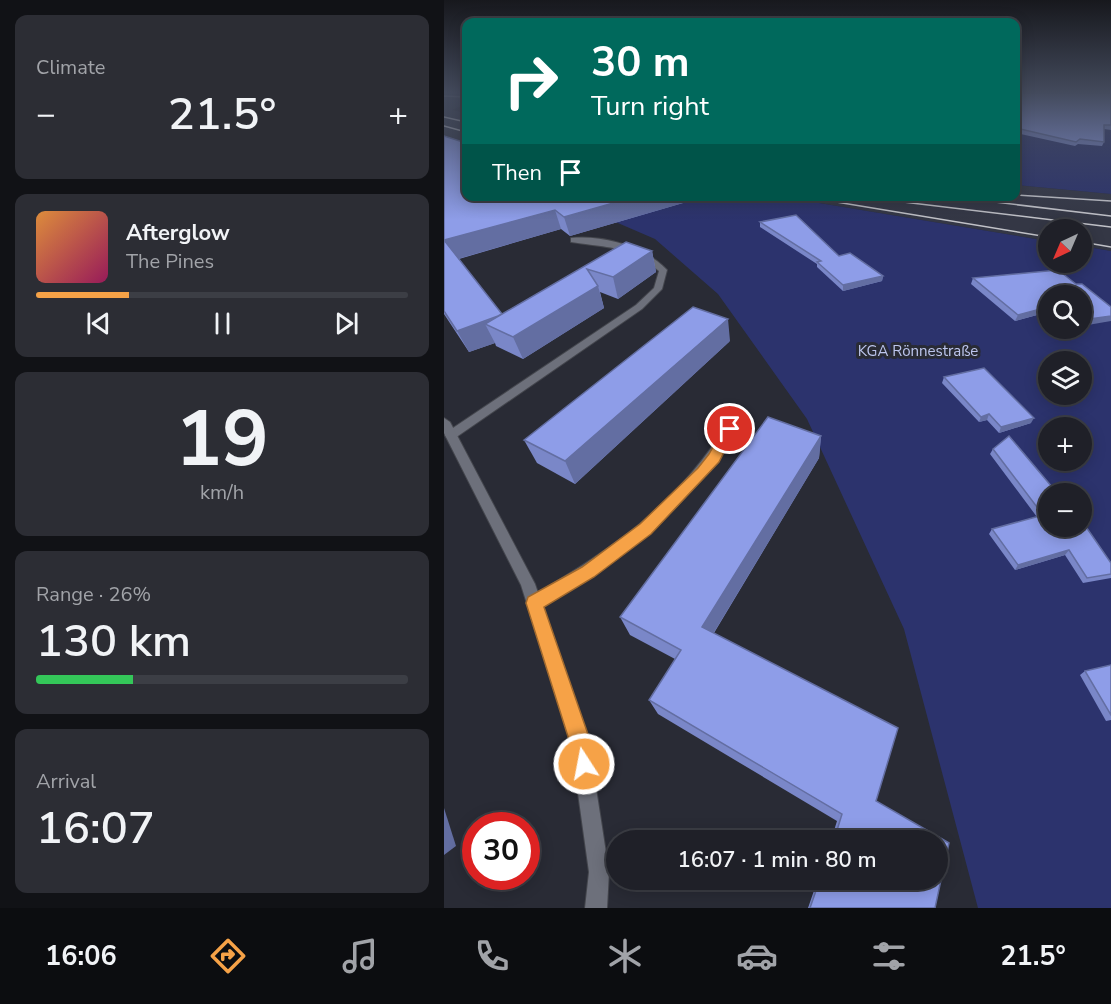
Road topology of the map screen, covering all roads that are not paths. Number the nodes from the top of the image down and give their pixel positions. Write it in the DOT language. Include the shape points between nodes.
graph roads {
  1 [pos="574,240"];
  2 [pos="447,428"];
  3 [pos="730,429"];
  4 [pos="534,603"];
  5 [pos="596,908"];
  1 -- 2 [label="street" via="620,243 643,255 663,270 658,289 639,307"];
  2 -- 4 [label="street" via="528,584"];
  3 -- 4 [label="street" via="703,471 645,529 588,572"];
  4 -- 5 [label="street" via="580,743 599,872"];
}
